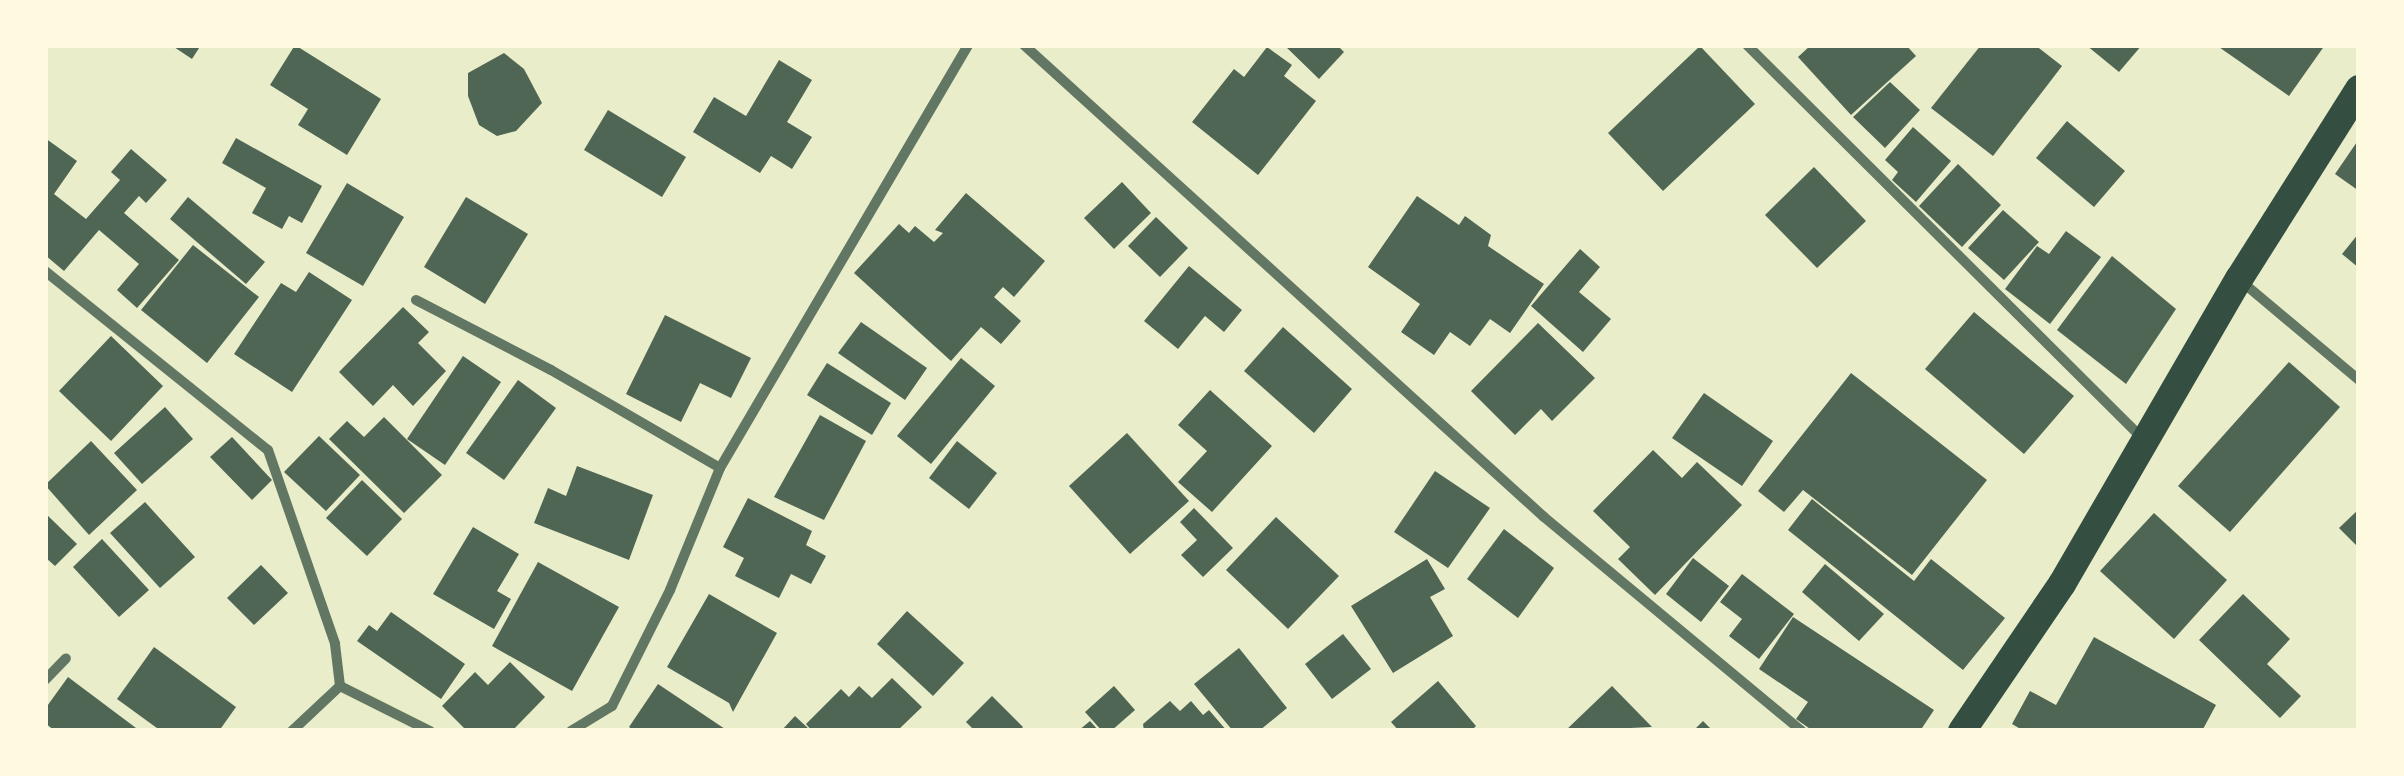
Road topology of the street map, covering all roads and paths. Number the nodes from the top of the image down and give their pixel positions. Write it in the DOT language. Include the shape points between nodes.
graph roads {
  1 [pos="968,45"];
  2 [pos="1024,45"];
  3 [pos="1746,45"];
  4 [pos="2359,89"];
  5 [pos="45,270"];
  6 [pos="2239,280"];
  7 [pos="416,300"];
  8 [pos="2359,380"];
  9 [pos="2146,442"];
  10 [pos="720,468"];
  11 [pos="66,658"];
  12 [pos="45,680"];
  13 [pos="340,686"];
  14 [pos="1972,726"];
  15 [pos="292,731"];
  16 [pos="430,731"];
  17 [pos="571,731"];
  18 [pos="1802,731"];
  1 -- 10 [label="street"];
  2 -- 18 [label="street" via="1544,517"];
  3 -- 9 [label="street"];
  4 -- 6 [label="highway"];
  5 -- 13 [label="street" via="268,450 335,644"];
  6 -- 8 [label="street"];
  6 -- 9 [label="highway"];
  7 -- 10 [label="street"];
  9 -- 14 [label="highway"];
  10 -- 17 [label="street" via="612,706"];
  11 -- 12 [label="street"];
  13 -- 15 [label="street"];
  13 -- 16 [label="street"];
}
